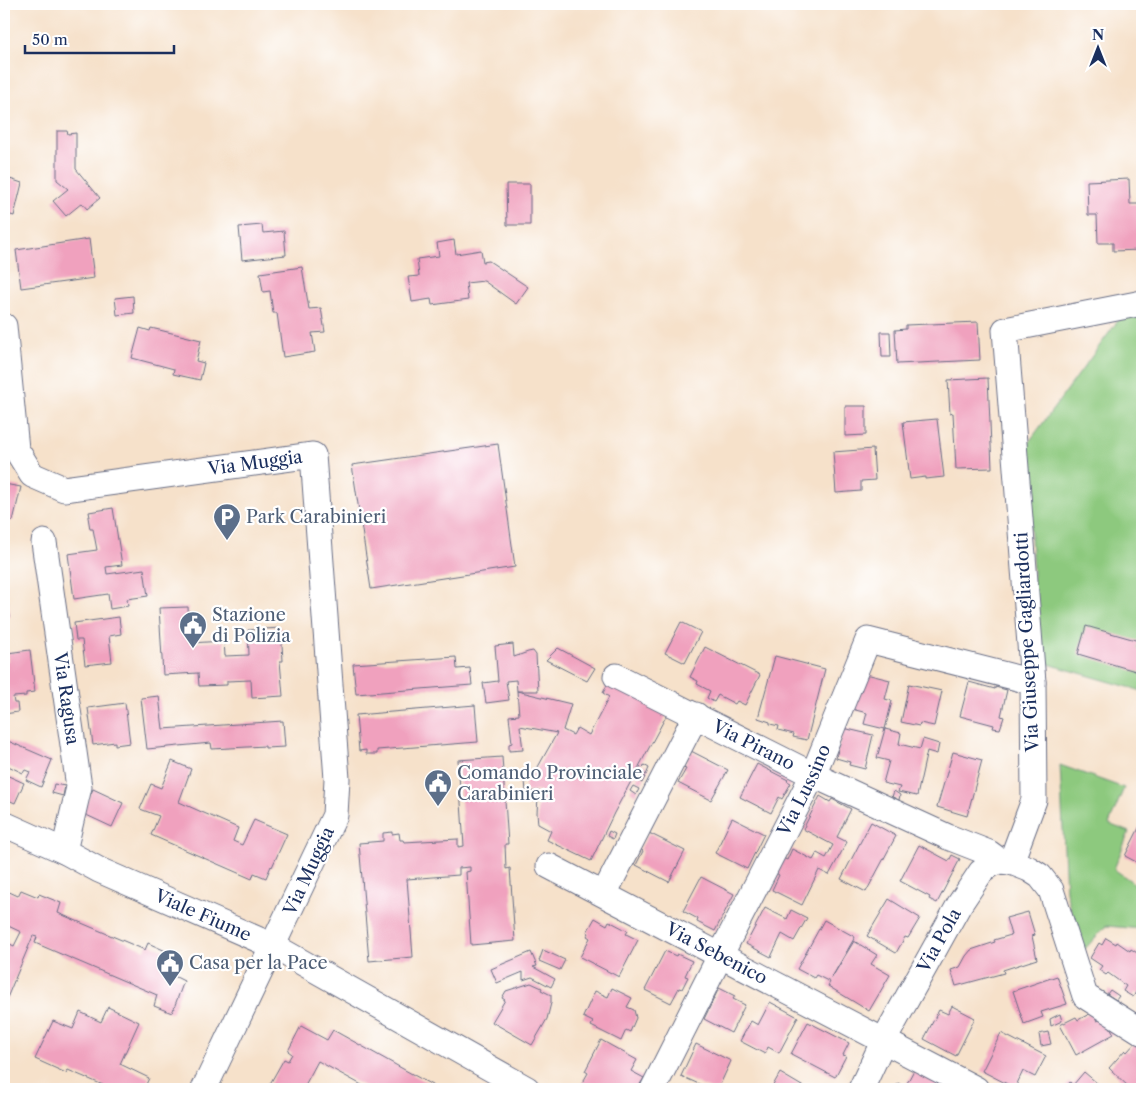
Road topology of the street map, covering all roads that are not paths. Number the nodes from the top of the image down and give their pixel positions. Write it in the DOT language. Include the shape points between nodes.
graph roads {
  1 [pos="1142,302"];
  2 [pos="4,326"];
  3 [pos="44,542"];
  4 [pos="616,676"];
  5 [pos="1033,682"];
  6 [pos="696,715"];
  7 [pos="813,775"];
  8 [pos="4,824"];
  9 [pos="64,851"];
  10 [pos="1006,862"];
  11 [pos="548,866"];
  12 [pos="604,894"];
  13 [pos="273,946"];
  14 [pos="720,956"];
  15 [pos="1142,1032"];
  16 [pos="884,1040"];
  17 [pos="204,1089"];
  18 [pos="527,1089"];
  19 [pos="654,1089"];
  20 [pos="861,1089"];
  21 [pos="976,1089"];
  1 -- 5 [label="street, Via Giuseppe Gagliardotti" via="1005,330"];
  2 -- 13 [label="street, Via Muggia" via="16,449 32,475 64,489 313,455 337,779 335,815"];
  3 -- 9 [label="street, Via Ragusa" via="79,787"];
  4 -- 6 [label="street, Via Pirano"];
  5 -- 7 [label="street, Via Lussino" via="868,640"];
  5 -- 10 [label="street, Via Giuseppe Gagliardotti" via="1034,800"];
  6 -- 7 [label="street, Via Pirano"];
  6 -- 12 [label="street"];
  7 -- 10 [label="street, Via Pirano"];
  7 -- 14 [label="street, Via Lussino"];
  8 -- 9 [label="street, Viale Fiume"];
  9 -- 13 [label="street, Viale Fiume" via="99,870"];
  10 -- 15 [label="street" via="1029,869 1040,876 1051,890 1085,996"];
  10 -- 16 [label="street, Via Pola" via="990,865 975,880"];
  11 -- 12 [label="street, Via Sebenico"];
  12 -- 14 [label="street, Via Sebenico"];
  13 -- 17 [label="street"];
  13 -- 18 [label="street, Viale Fiume"];
  14 -- 16 [label="street, Via Sebenico"];
  14 -- 19 [label="street, Via Lussino"];
  16 -- 20 [label="street, Via Pola"];
  16 -- 21 [label="street"];
}
